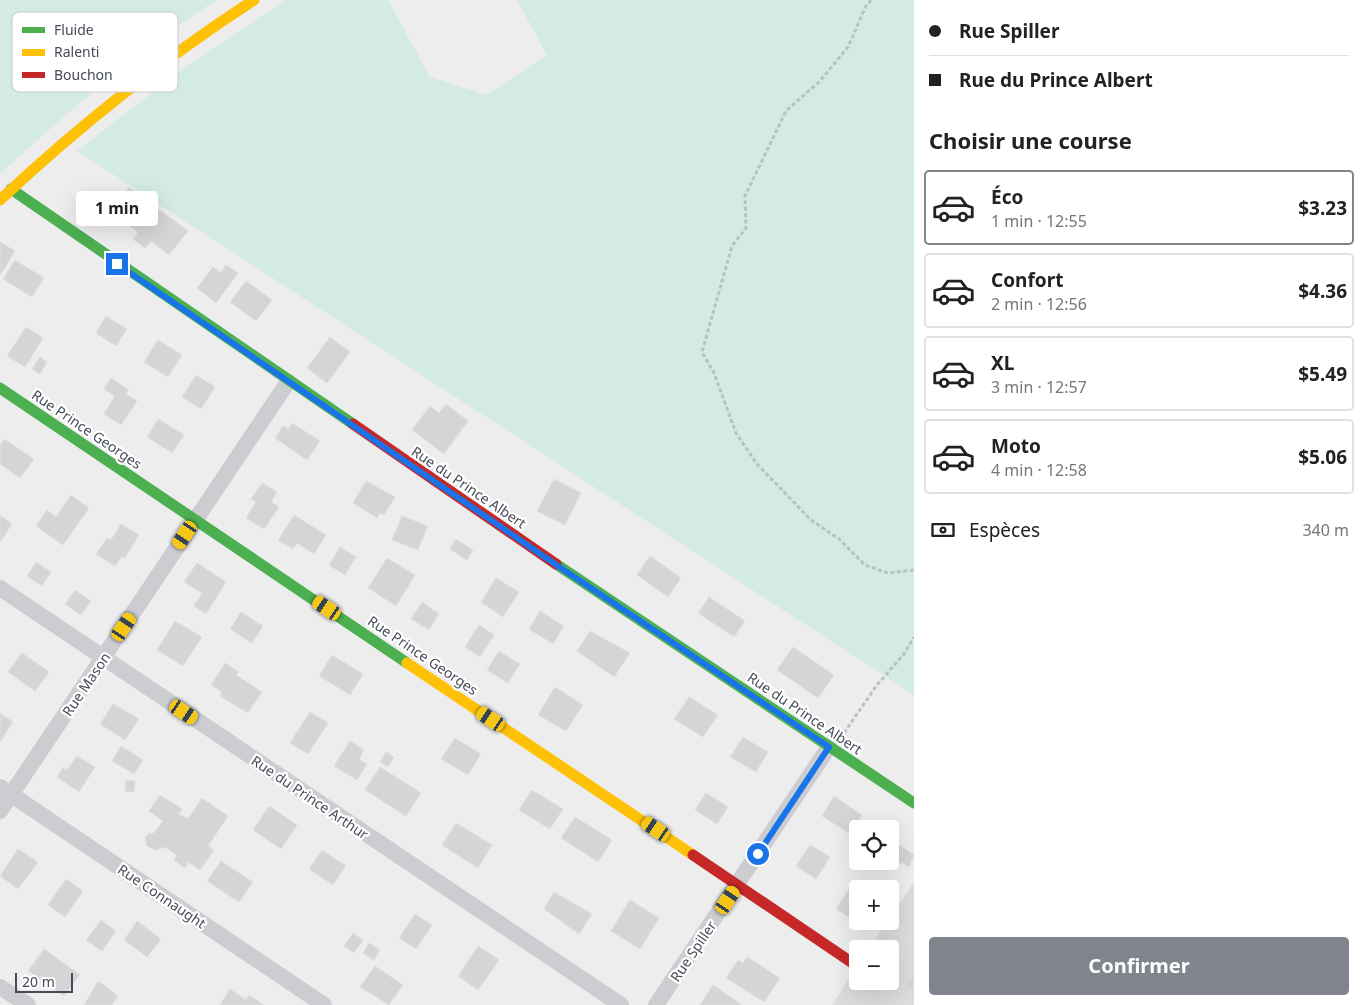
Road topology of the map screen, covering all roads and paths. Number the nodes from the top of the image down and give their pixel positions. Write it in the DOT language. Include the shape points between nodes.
graph roads {
  1 [pos="254,0"];
  2 [pos="871,0"];
  3 [pos="178,54"];
  4 [pos="127,92"];
  5 [pos="11,189"];
  6 [pos="0,200"];
  7 [pos="288,382"];
  8 [pos="0,388"];
  9 [pos="196,520"];
  10 [pos="914,570"];
  11 [pos="0,588"];
  12 [pos="914,637"];
  13 [pos="104,658"];
  14 [pos="842,736"];
  15 [pos="829,747"];
  16 [pos="6,791"];
  17 [pos="914,803"];
  18 [pos="0,811"];
  19 [pos="738,884"];
  20 [pos="849,961"];
  21 [pos="0,987"];
  22 [pos="28,1005"];
  23 [pos="324,1005"];
  24 [pos="621,1005"];
  25 [pos="656,1005"];
  1 -- 3 [label="street"];
  2 -- 10 [label="path" via="848,47 820,81 786,111 745,196 746,228 732,246 702,352 714,373 736,433 757,464 811,520 839,539 864,565 888,573"];
  4 -- 5 [label="street"];
  5 -- 6 [label="street"];
  5 -- 7 [label="street, Rue du Prince Albert"];
  7 -- 9 [label="street, Rue Mason"];
  7 -- 15 [label="street, Rue du Prince Albert"];
  8 -- 9 [label="street, Rue Prince Georges"];
  9 -- 13 [label="street, Rue Mason"];
  9 -- 19 [label="street, Rue Prince Georges"];
  11 -- 13 [label="street, Rue du Prince Arthur"];
  12 -- 14 [label="path"];
  13 -- 16 [label="street, Rue Mason"];
  13 -- 24 [label="street, Rue du Prince Arthur"];
  15 -- 17 [label="street, Rue du Prince Albert"];
  15 -- 19 [label="street, Rue Spiller"];
  16 -- 18 [label="street, Rue Mason"];
  16 -- 23 [label="street, Rue Connaught"];
  19 -- 20 [label="street, Rue Prince Georges"];
  19 -- 25 [label="street, Rue Spiller"];
  21 -- 22 [label="street"];
}
